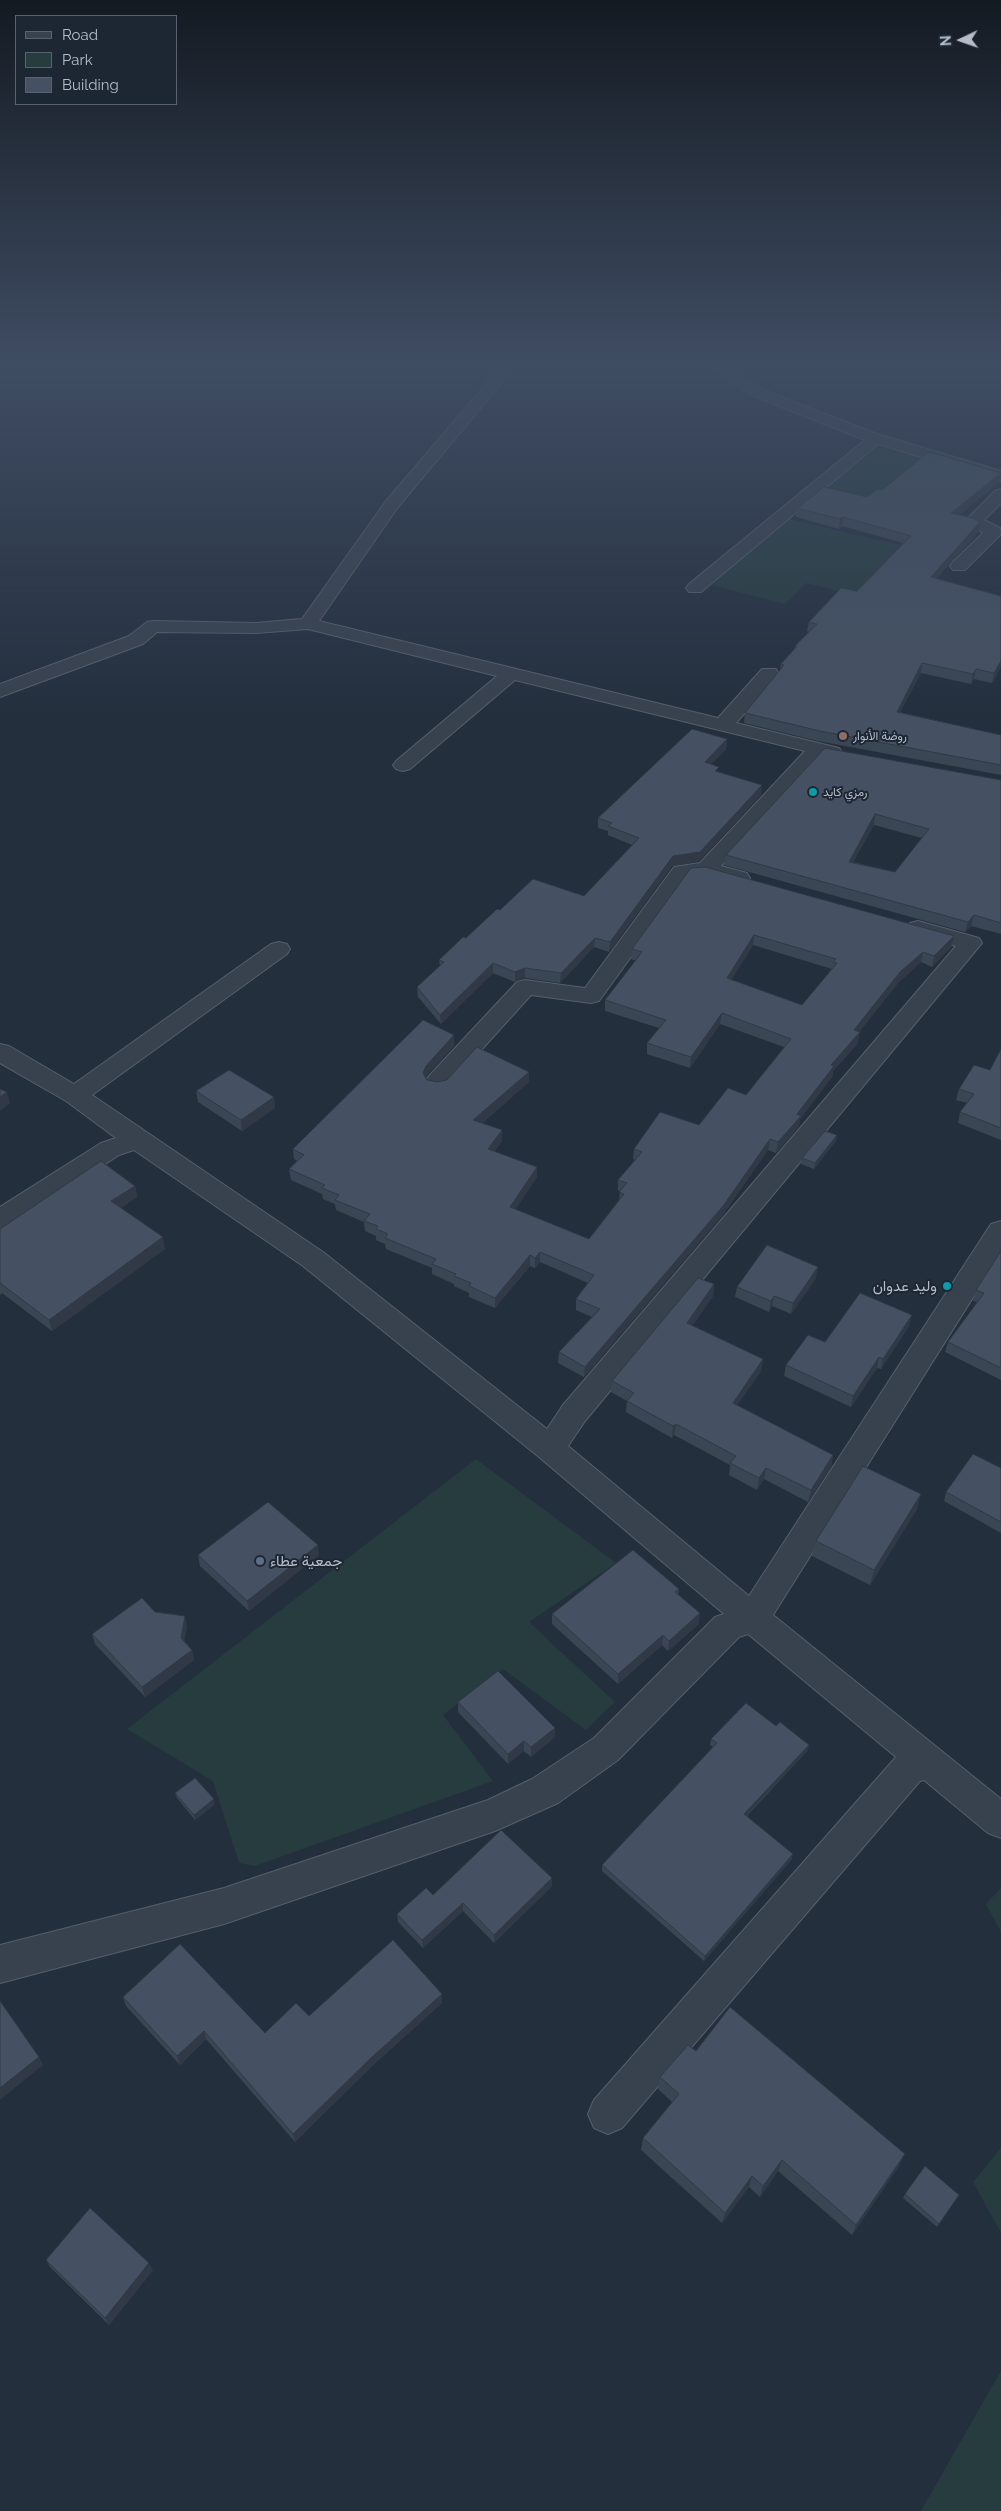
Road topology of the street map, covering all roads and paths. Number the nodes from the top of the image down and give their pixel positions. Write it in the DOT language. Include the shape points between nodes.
graph roads {
  1 [pos="409,484"];
  2 [pos="821,484"];
  3 [pos="1001,494"];
  4 [pos="959,566"];
  5 [pos="696,588"];
  6 [pos="308,624"];
  7 [pos="512,673"];
  8 [pos="769,673"];
  9 [pos="0,691"];
  10 [pos="722,726"];
  11 [pos="818,749"];
  12 [pos="847,754"];
  13 [pos="403,765"];
  14 [pos="707,868"];
  15 [pos="763,885"];
  16 [pos="896,922"];
  17 [pos="280,949"];
  18 [pos="0,1052"];
  19 [pos="437,1083"];
  20 [pos="75,1095"];
  21 [pos="137,1140"];
  22 [pos="0,1220"];
  23 [pos="998,1239"];
  24 [pos="550,1448"];
  25 [pos="753,1618"];
  26 [pos="930,1763"];
  27 [pos="1001,1821"];
  28 [pos="0,1964"];
  29 [pos="608,2114"];
  1 -- 6 [label="street"];
  2 -- 5 [label="street"];
  3 -- 4 [label="street" via="973,521 994,532"];
  6 -- 7 [label="street"];
  6 -- 9 [label="street" via="256,628 152,626 136,640"];
  7 -- 10 [label="street"];
  7 -- 13 [label="street"];
  8 -- 10 [label="street"];
  10 -- 11 [label="street"];
  11 -- 12 [label="street"];
  11 -- 14 [label="street"];
  14 -- 15 [label="street"];
  14 -- 19 [label="street" via="682,872 591,996 525,987"];
  16 -- 24 [label="street" via="971,943 574,1413"];
  17 -- 20 [label="street"];
  18 -- 20 [label="street"];
  20 -- 21 [label="street"];
  21 -- 22 [label="street" via="110,1149"];
  21 -- 24 [label="street" via="313,1259"];
  23 -- 25 [label="street"];
  24 -- 25 [label="street"];
  25 -- 26 [label="street"];
  25 -- 28 [label="street" via="727,1628 606,1749 545,1792 495,1814 224,1906"];
  26 -- 27 [label="street"];
  26 -- 29 [label="street" via="910,1766"];
}
